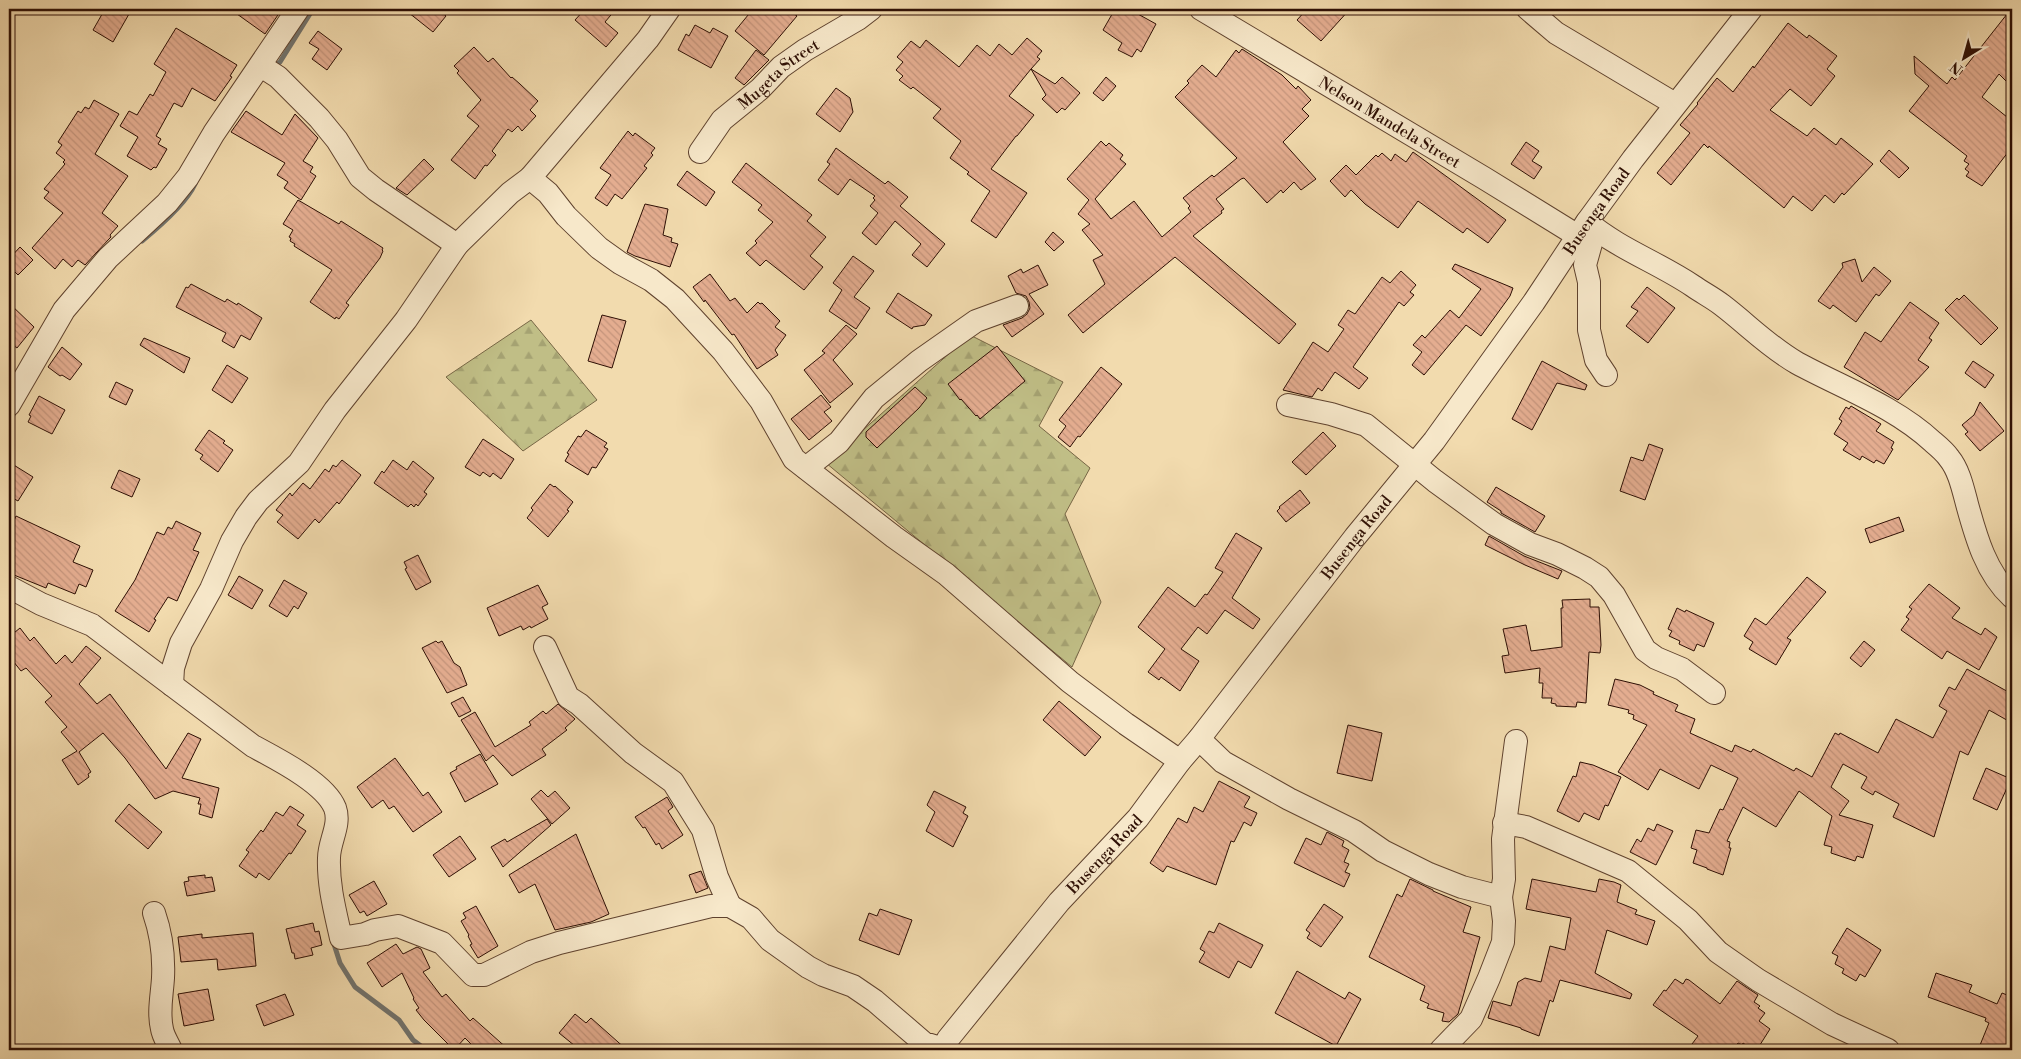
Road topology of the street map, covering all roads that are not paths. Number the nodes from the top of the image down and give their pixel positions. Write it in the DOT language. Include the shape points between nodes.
graph roads {
  1 [pos="298,9"];
  2 [pos="670,9"];
  3 [pos="871,9"];
  4 [pos="1201,9"];
  5 [pos="1528,9"];
  6 [pos="1751,9"];
  7 [pos="261,66"];
  8 [pos="1675,104"];
  9 [pos="700,152"];
  10 [pos="530,178"];
  11 [pos="1587,229"];
  12 [pos="457,245"];
  13 [pos="1016,306"];
  14 [pos="1606,375"];
  15 [pos="1288,405"];
  16 [pos="9,406"];
  17 [pos="1415,465"];
  18 [pos="806,468"];
  19 [pos="9,587"];
  20 [pos="2012,597"];
  21 [pos="545,648"];
  22 [pos="172,685"];
  23 [pos="1714,693"];
  24 [pos="1199,739"];
  25 [pos="1516,740"];
  26 [pos="1180,761"];
  27 [pos="1504,824"];
  28 [pos="1501,897"];
  29 [pos="730,906"];
  30 [pos="154,913"];
  31 [pos="171,1050"];
  32 [pos="944,1050"];
  33 [pos="1441,1050"];
  34 [pos="1888,1050"];
  1 -- 7 [label="street"];
  2 -- 10 [label="street"];
  3 -- 9 [label="street, Mugeta Street" via="781,68 722,120"];
  4 -- 11 [label="street, Nelson Mandela Street"];
  5 -- 8 [label="street" via="1556,32"];
  6 -- 8 [label="street, Busenga Road"];
  7 -- 12 [label="street" via="278,77 318,118 337,140 360,177"];
  7 -- 16 [label="street" via="167,204 108,258 64,310"];
  8 -- 11 [label="street, Busenga Road"];
  10 -- 12 [label="street"];
  10 -- 18 [label="street" via="599,248 675,299 723,351 761,401 794,459"];
  11 -- 14 [label="street" via="1585,265 1589,282 1589,330 1596,360"];
  11 -- 17 [label="street, Busenga Road"];
  11 -- 20 [label="street, Nelson Mandela Street" via="1681,278 1796,362 1902,417 1933,441 1950,459 1961,482 1985,558 2000,586"];
  12 -- 22 [label="street" via="406,320 335,410 299,463 258,501 246,517 182,643"];
  13 -- 18 [label="street" via="976,321 919,361 874,398 839,442"];
  15 -- 17 [label="street" via="1366,425"];
  17 -- 23 [label="street" via="1494,524 1600,577 1645,650 1682,669"];
  17 -- 24 [label="street, Busenga Road" via="1355,537"];
  18 -- 26 [label="street" via="946,574 1070,682"];
  19 -- 22 [label="street" via="92,625"];
  21 -- 29 [label="street" via="568,697 633,753 673,782 703,830 717,877"];
  22 -- 29 [label="street" via="253,746 326,793 335,809 336,826 329,856 330,883 341,938 398,926 442,943 472,975 484,975 531,952 559,943 711,906"];
  24 -- 26 [label="street, Busenga Road"];
  24 -- 28 [label="street" via="1223,762 1354,830 1383,851 1462,887"];
  25 -- 27 [label="street"];
  26 -- 32 [label="street, Busenga Road" via="1138,818 1059,902 948,1039"];
  27 -- 28 [label="street"];
  27 -- 34 [label="street" via="1526,827 1628,871 1688,920 1718,952 1758,980 1832,1024"];
  28 -- 33 [label="street" via="1502,942 1489,978 1470,1019"];
  29 -- 32 [label="street" via="751,918 770,940 808,967 853,986 924,1043"];
  30 -- 31 [label="street" via="162,955 162,1030"];
}
